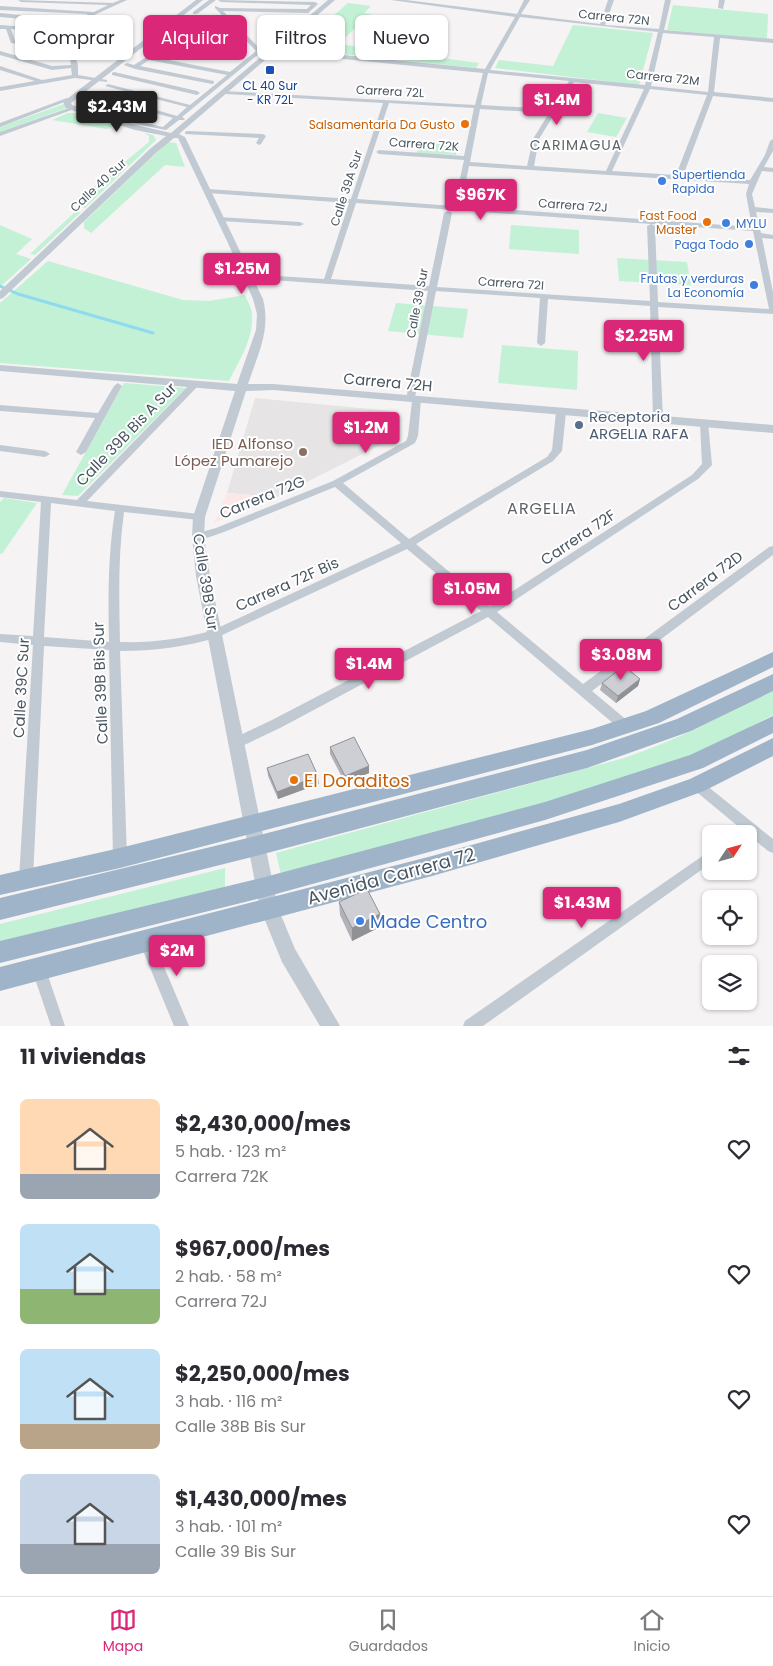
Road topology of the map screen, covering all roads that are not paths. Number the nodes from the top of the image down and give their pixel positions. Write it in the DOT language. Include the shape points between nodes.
graph roads {
  1 [pos="21,0"];
  2 [pos="124,0"];
  3 [pos="200,0"];
  4 [pos="222,0"];
  5 [pos="332,0"];
  6 [pos="342,0"];
  7 [pos="394,0"];
  8 [pos="528,0"];
  9 [pos="611,0"];
  10 [pos="668,0"];
  11 [pos="722,0"];
  12 [pos="116,4"];
  13 [pos="214,4"];
  14 [pos="0,8"];
  15 [pos="721,8"];
  16 [pos="96,13"];
  17 [pos="0,15"];
  18 [pos="92,15"];
  19 [pos="180,15"];
  20 [pos="194,15"];
  21 [pos="314,15"];
  22 [pos="325,15"];
  23 [pos="15,16"];
  24 [pos="520,16"];
  25 [pos="602,26"];
  26 [pos="0,27"];
  27 [pos="8,28"];
  28 [pos="15,29"];
  29 [pos="661,32"];
  30 [pos="15,34"];
  31 [pos="717,36"];
  32 [pos="11,39"];
  33 [pos="773,42"];
  34 [pos="143,43"];
  35 [pos="257,49"];
  36 [pos="257,53"];
  37 [pos="0,54"];
  38 [pos="143,56"];
  39 [pos="345,57"];
  40 [pos="262,60"];
  41 [pos="273,60"];
  42 [pos="75,66"];
  43 [pos="131,66"];
  44 [pos="0,68"];
  45 [pos="486,71"];
  46 [pos="232,74"];
  47 [pos="118,75"];
  48 [pos="76,76"];
  49 [pos="95,79"];
  50 [pos="574,79"];
  51 [pos="41,82"];
  52 [pos="212,82"];
  53 [pos="107,83"];
  54 [pos="0,84"];
  55 [pos="8,87"];
  56 [pos="648,87"];
  57 [pos="0,89"];
  58 [pos="225,92"];
  59 [pos="197,93"];
  60 [pos="235,93"];
  61 [pos="711,93"];
  62 [pos="92,94"];
  63 [pos="69,99"];
  64 [pos="773,100"];
  65 [pos="386,102"];
  66 [pos="192,107"];
  67 [pos="478,107"];
  68 [pos="74,108"];
  69 [pos="93,111"];
  70 [pos="554,111"];
  71 [pos="179,118"];
  72 [pos="0,125"];
  73 [pos="187,131"];
  74 [pos="0,134"];
  75 [pos="773,141"];
  76 [pos="259,143"];
  77 [pos="379,152"];
  78 [pos="466,161"];
  79 [pos="530,168"];
  80 [pos="760,169"];
  81 [pos="773,170"];
  82 [pos="608,173"];
  83 [pos="679,177"];
  84 [pos="753,182"];
  85 [pos="208,192"];
  86 [pos="354,201"];
  87 [pos="457,208"];
  88 [pos="752,209"];
  89 [pos="773,212"];
  90 [pos="448,213"];
  91 [pos="221,219"];
  92 [pos="300,224"];
  93 [pos="651,226"];
  94 [pos="757,232"];
  95 [pos="773,236"];
  96 [pos="247,276"];
  97 [pos="326,281"];
  98 [pos="432,289"];
  99 [pos="0,296"];
  100 [pos="544,296"];
  101 [pos="654,304"];
  102 [pos="773,312"];
  103 [pos="541,343"];
  104 [pos="0,368"];
  105 [pos="194,385"];
  106 [pos="118,386"];
  107 [pos="240,388"];
  108 [pos="413,399"];
  109 [pos="0,408"];
  110 [pos="561,412"];
  111 [pos="101,416"];
  112 [pos="658,420"];
  113 [pos="705,424"];
  114 [pos="773,429"];
  115 [pos="413,436"];
  116 [pos="0,448"];
  117 [pos="81,452"];
  118 [pos="45,454"];
  119 [pos="336,483"];
  120 [pos="0,494"];
  121 [pos="46,499"];
  122 [pos="79,503"];
  123 [pos="120,508"];
  124 [pos="199,517"];
  125 [pos="198,537"];
  126 [pos="408,544"];
  127 [pos="773,550"];
  128 [pos="489,612"];
  129 [pos="214,634"];
  130 [pos="0,638"];
  131 [pos="39,640"];
  132 [pos="114,646"];
  133 [pos="773,659"];
  134 [pos="773,682"];
  135 [pos="583,691"];
  136 [pos="773,724"];
  137 [pos="626,726"];
  138 [pos="236,743"];
  139 [pos="773,746"];
  140 [pos="697,785"];
  141 [pos="252,824"];
  142 [pos="740,825"];
  143 [pos="758,838"];
  144 [pos="256,846"];
  145 [pos="773,847"];
  146 [pos="120,858"];
  147 [pos="702,862"];
  148 [pos="26,879"];
  149 [pos="0,885"];
  150 [pos="0,895"];
  151 [pos="267,898"];
  152 [pos="0,909"];
  153 [pos="146,941"];
  154 [pos="0,952"];
  155 [pos="38,970"];
  156 [pos="0,979"];
  157 [pos="58,1026"];
  158 [pos="182,1026"];
  159 [pos="331,1026"];
  160 [pos="470,1026"];
  1 -- 12 [label="street"];
  2 -- 12 [label="street"];
  3 -- 19 [label="street"];
  4 -- 13 [label="street"];
  4 -- 13 [label="street" via="315,4 308,10"];
  5 -- 21 [label="street, Calle 40 Sur"];
  6 -- 22 [label="street, Calle 40 Sur"];
  7 -- 24 [label="street, Carrera 72N"];
  8 -- 24 [label="street"];
  9 -- 25 [label="street"];
  10 -- 29 [label="street"];
  11 -- 15 [label="street"];
  12 -- 16 [label="street"];
  13 -- 20 [label="street"];
  13 -- 35 [label="street"];
  14 -- 16 [label="street"];
  16 -- 18 [label="street"];
  17 -- 23 [label="street"];
  24 -- 25 [label="street, Carrera 72N"];
  24 -- 45 [label="street"];
  25 -- 29 [label="street, Carrera 72N"];
  26 -- 27 [label="street"];
  27 -- 28 [label="street"];
  27 -- 32 [label="street"];
  29 -- 31 [label="street, Carrera 72N"];
  29 -- 56 [label="street"];
  30 -- 32 [label="street"];
  31 -- 33 [label="street, Carrera 72N"];
  31 -- 61 [label="street"];
  32 -- 42 [label="street" via="74,51"];
  34 -- 49 [label="street"];
  36 -- 46 [label="street"];
  37 -- 42 [label="street" via="52,68"];
  38 -- 43 [label="street"];
  39 -- 45 [label="street, Carrera 72M"];
  40 -- 58 [label="street, Calle 40 Sur"];
  41 -- 60 [label="street, Calle 40 Sur"];
  42 -- 48 [label="street"];
  43 -- 46 [label="street" via="148,58"];
  43 -- 47 [label="street"];
  43 -- 52 [label="street"];
  44 -- 51 [label="street"];
  45 -- 50 [label="street, Carrera 72M"];
  45 -- 67 [label="street"];
  46 -- 66 [label="street"];
  47 -- 53 [label="street"];
  47 -- 59 [label="street"];
  48 -- 49 [label="street"];
  48 -- 51 [label="street"];
  49 -- 53 [label="street"];
  49 -- 63 [label="street"];
  50 -- 56 [label="street, Carrera 72M"];
  50 -- 70 [label="street"];
  51 -- 55 [label="street"];
  53 -- 62 [label="street"];
  53 -- 66 [label="street"];
  54 -- 55 [label="street"];
  55 -- 57 [label="street"];
  56 -- 61 [label="street, Carrera 72M"];
  56 -- 82 [label="street"];
  58 -- 60 [label="street, Carrera 72L"];
  58 -- 73 [label="street, Calle 40 Sur"];
  60 -- 65 [label="street, Carrera 72L"];
  60 -- 73 [label="street, Calle 40 Sur"];
  61 -- 64 [label="street, Carrera 72M"];
  61 -- 83 [label="street"];
  62 -- 68 [label="street" via="78,101"];
  62 -- 69 [label="street" via="84,105"];
  62 -- 71 [label="street"];
  63 -- 68 [label="street" via="67,104"];
  63 -- 72 [label="street"];
  65 -- 67 [label="street, Carrera 72L"];
  65 -- 86 [label="street, Calle 39A Sur"];
  66 -- 71 [label="street"];
  67 -- 70 [label="street, Carrera 72L"];
  67 -- 78 [label="street"];
  68 -- 69 [label="street"];
  68 -- 74 [label="street"];
  69 -- 71 [label="street" via="158,128 166,128"];
  69 -- 73 [label="street"];
  70 -- 79 [label="street" via="536,139"];
  71 -- 73 [label="street"];
  73 -- 76 [label="street" via="263,136"];
  73 -- 85 [label="street, Calle 39B Sur"];
  73 -- 99 [label="street, Calle 40 Sur" via="154,150"];
  75 -- 80 [label="street"];
  77 -- 78 [label="street, Carrera 72K"];
  78 -- 79 [label="street, Carrera 72K"];
  78 -- 87 [label="street"];
  79 -- 82 [label="street, Carrera 72K"];
  80 -- 81 [label="street"];
  80 -- 84 [label="street"];
  82 -- 83 [label="street, Carrera 72K"];
  83 -- 84 [label="street, Carrera 72K"];
  84 -- 88 [label="street" via="750,194"];
  85 -- 86 [label="street, Carrera 72J"];
  85 -- 91 [label="street, Calle 39B Sur"];
  86 -- 87 [label="street, Carrera 72J"];
  86 -- 97 [label="street, Calle 39A Sur"];
  87 -- 94 [label="street, Carrera 72J"];
  88 -- 89 [label="street"];
  88 -- 94 [label="street"];
  90 -- 98 [label="street, Calle 39 Sur"];
  91 -- 92 [label="street"];
  91 -- 96 [label="street, Calle 39B Sur"];
  93 -- 101 [label="street"];
  94 -- 95 [label="street, Carrera 72J"];
  94 -- 102 [label="street"];
  96 -- 97 [label="street, Carrera 72I"];
  96 -- 107 [label="street, Calle 39B Sur" via="258,299 262,322"];
  97 -- 98 [label="street, Carrera 72I"];
  98 -- 100 [label="street, Carrera 72I"];
  98 -- 108 [label="street, Calle 39 Sur"];
  100 -- 101 [label="street, Carrera 72I"];
  100 -- 103 [label="street"];
  101 -- 102 [label="street, Carrera 72I"];
  101 -- 112 [label="street"];
  104 -- 105 [label="street, Carrera 72H"];
  105 -- 107 [label="street, Carrera 72H"];
  105 -- 122 [label="street, Calle 39B Bis A Sur"];
  106 -- 111 [label="street"];
  107 -- 108 [label="street, Carrera 72H" via="273,387"];
  107 -- 124 [label="street, Calle 39B Sur"];
  108 -- 110 [label="street, Carrera 72H"];
  108 -- 115 [label="street, Calle 39 Sur"];
  109 -- 111 [label="street"];
  110 -- 112 [label="street, Carrera 72H"];
  110 -- 126 [label="street, Carrera 72F Bis" via="558,452 550,459"];
  111 -- 117 [label="street"];
  112 -- 113 [label="street, Carrera 72H"];
  113 -- 114 [label="street, Carrera 72H"];
  113 -- 128 [label="street, Carrera 72F" via="707,465 703,471"];
  115 -- 119 [label="street, Carrera 72G" via="410,443"];
  116 -- 118 [label="street"];
  119 -- 125 [label="street, Carrera 72G"];
  119 -- 126 [label="street"];
  120 -- 121 [label="street, Carrera 72G"];
  121 -- 122 [label="street, Carrera 72G"];
  121 -- 131 [label="street, Calle 39C Sur"];
  122 -- 123 [label="street, Carrera 72G"];
  123 -- 124 [label="street, Carrera 72G"];
  123 -- 132 [label="street, Calle 39B Bis Sur" via="113,569"];
  124 -- 125 [label="street, Calle 39B Sur"];
  125 -- 129 [label="street, Calle 39B Sur"];
  126 -- 128 [label="street"];
  126 -- 129 [label="street, Carrera 72F Bis"];
  127 -- 135 [label="street, Carrera 72D"];
  128 -- 135 [label="street"];
  128 -- 138 [label="street, Carrera 72F"];
  129 -- 132 [label="street, Carrera 72F Bis" via="169,645"];
  129 -- 138 [label="street, Calle 39B Sur"];
  130 -- 131 [label="street, Carrera 72F Bis"];
  131 -- 132 [label="street, Carrera 72F Bis"];
  131 -- 148 [label="street, Calle 39C Sur"];
  132 -- 146 [label="street, Calle 39B Bis Sur"];
  133 -- 137 [label="highway" via="677,706"];
  134 -- 144 [label="highway" via="684,725 587,759"];
  135 -- 137 [label="street"];
  136 -- 151 [label="highway, Avenida Carrera 72" via="696,762 661,775"];
  137 -- 141 [label="highway"];
  138 -- 141 [label="street, Calle 39B Sur"];
  139 -- 140 [label="highway, Avenida Carrera 72"];
  140 -- 142 [label="street"];
  140 -- 151 [label="highway, Avenida Carrera 72" via="619,813 432,866"];
  141 -- 144 [label="street, Calle 39B Sur"];
  141 -- 146 [label="highway"];
  143 -- 145 [label="street"];
  144 -- 151 [label="street, Calle 39B Sur"];
  144 -- 152 [label="highway"];
  146 -- 148 [label="highway"];
  147 -- 160 [label="street"];
  148 -- 149 [label="highway"];
  148 -- 150 [label="highway"];
  151 -- 153 [label="highway, Avenida Carrera 72"];
  151 -- 154 [label="highway, Avenida Carrera 72"];
  151 -- 159 [label="street, Calle 39B Sur" via="292,966"];
  153 -- 155 [label="highway, Avenida Carrera 72"];
  153 -- 158 [label="street"];
  155 -- 156 [label="highway, Avenida Carrera 72"];
  155 -- 157 [label="street"];
}
